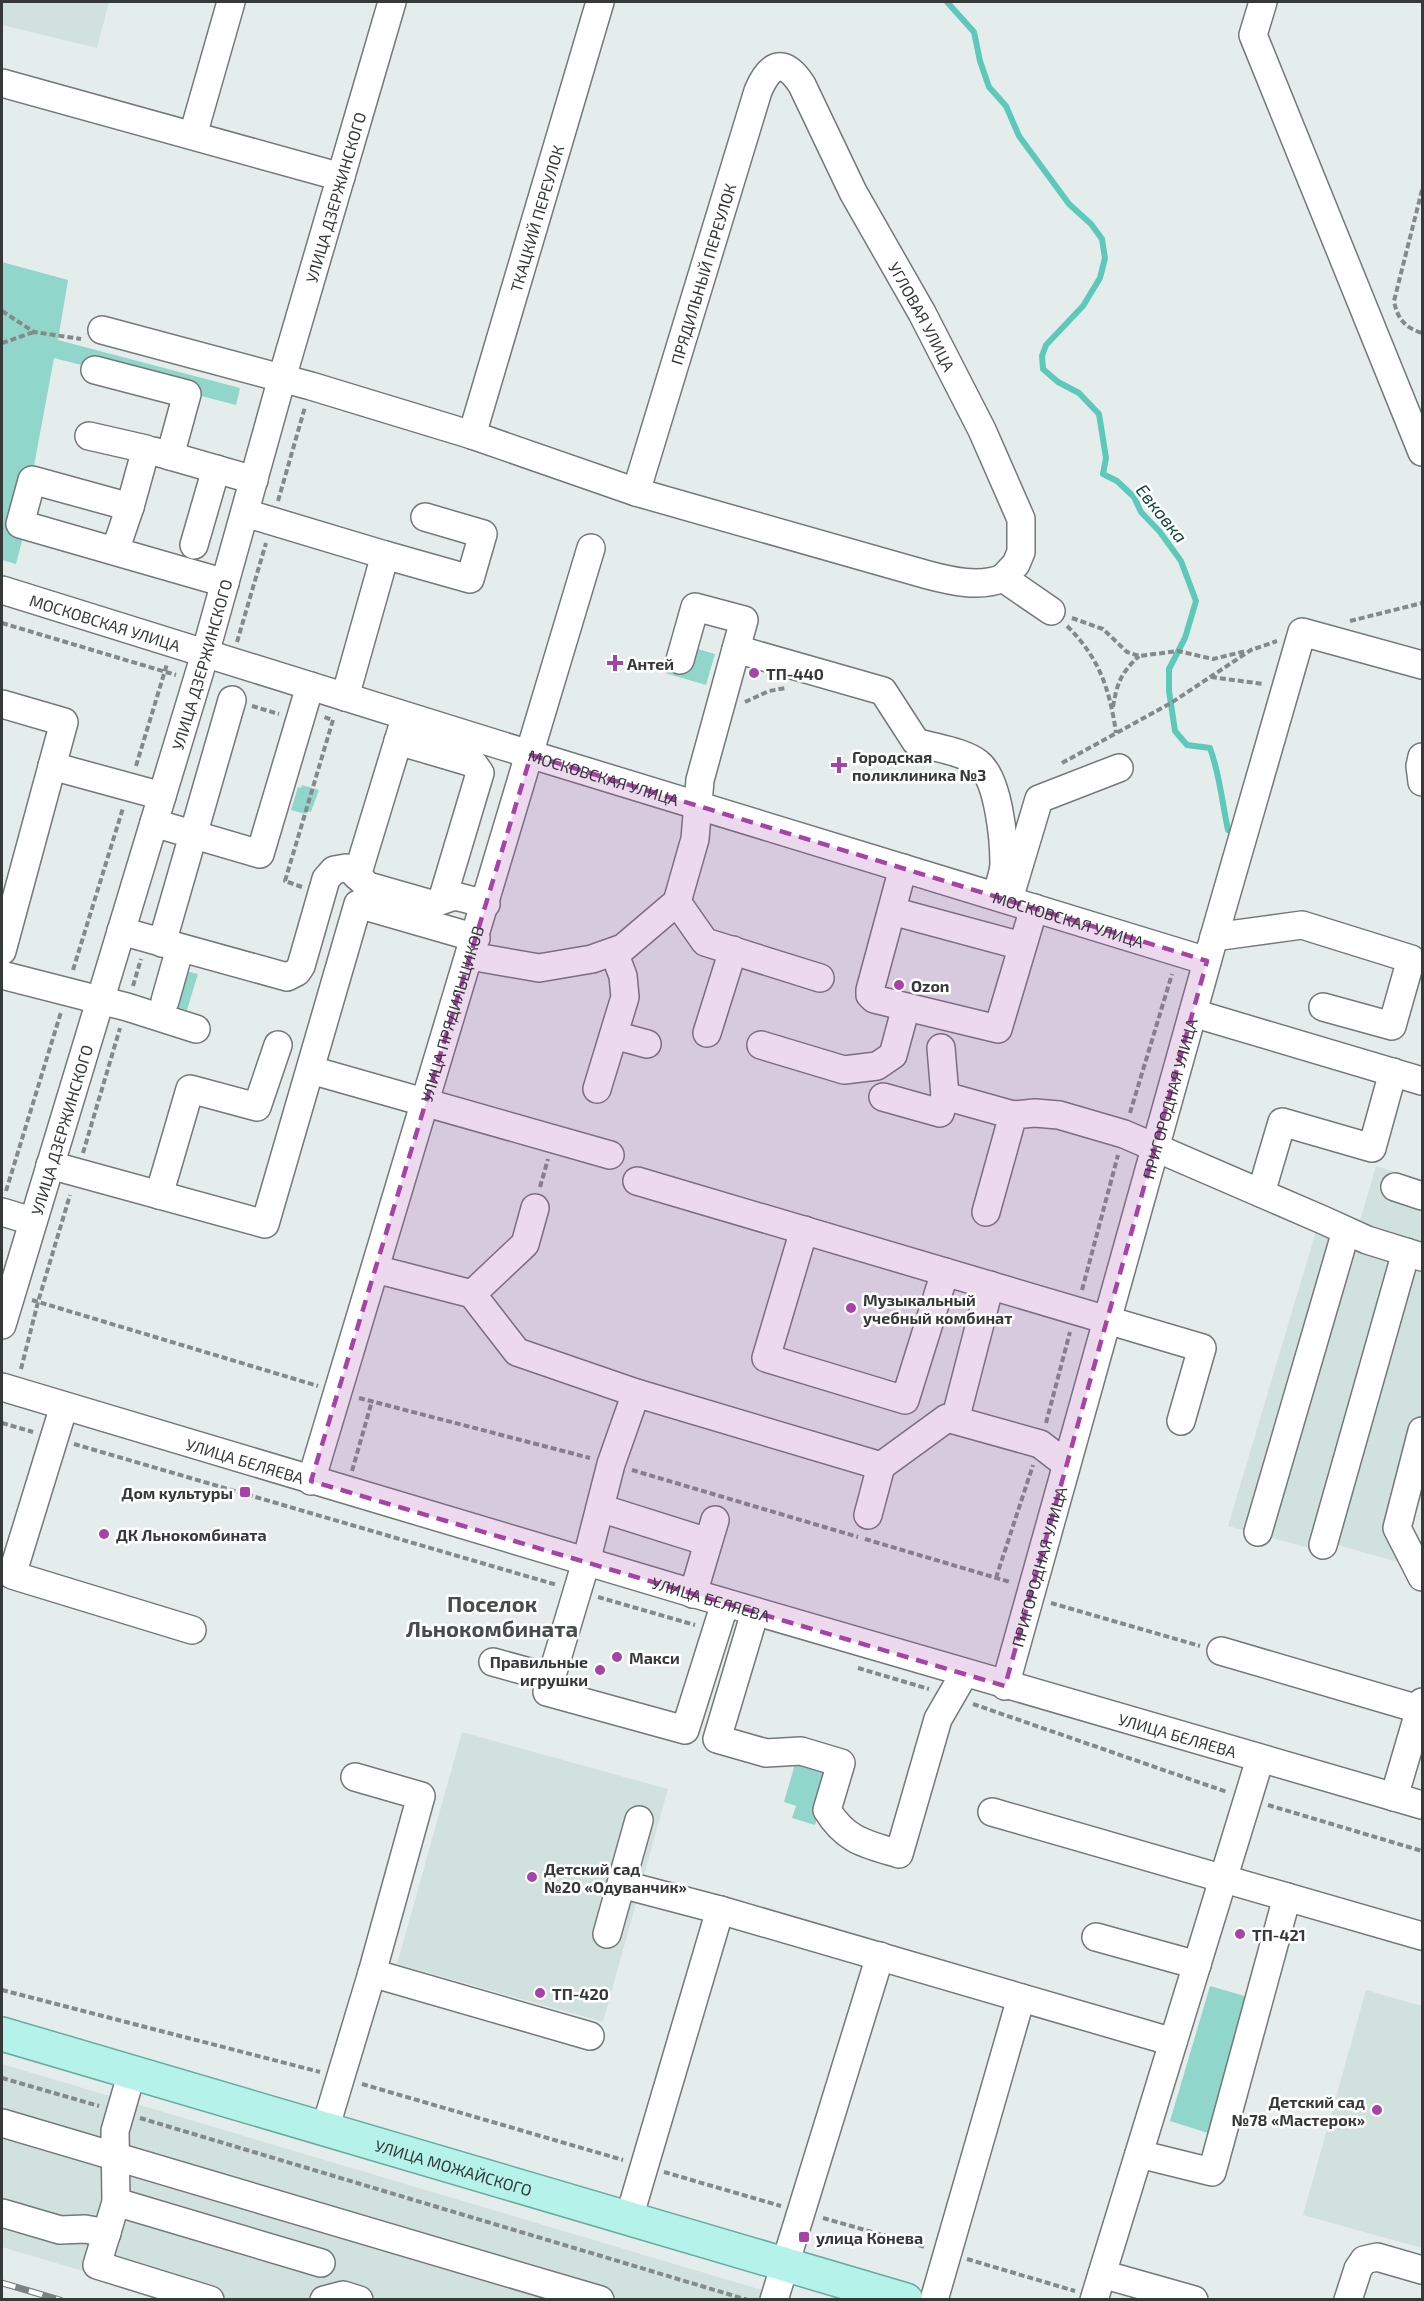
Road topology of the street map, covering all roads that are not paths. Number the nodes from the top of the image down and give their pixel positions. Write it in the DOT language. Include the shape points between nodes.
graph roads {
  1 [pos="231,2"];
  2 [pos="392,2"];
  3 [pos="600,2"];
  4 [pos="1263,2"];
  5 [pos="781,67"];
  6 [pos="2,83"];
  7 [pos="193,135"];
  8 [pos="341,177"];
  9 [pos="102,330"];
  10 [pos="95,370"];
  11 [pos="282,378"];
  12 [pos="472,435"];
  13 [pos="89,436"];
  14 [pos="1422,452"];
  15 [pos="158,453"];
  16 [pos="216,469"];
  17 [pos="254,480"];
  18 [pos="636,492"];
  19 [pos="130,507"];
  20 [pos="245,513"];
  21 [pos="425,517"];
  22 [pos="194,545"];
  23 [pos="591,548"];
  24 [pos="115,551"];
  25 [pos="385,555"];
  26 [pos="1003,578"];
  27 [pos="225,583"];
  28 [pos="2,590"];
  29 [pos="1052,611"];
  30 [pos="736,650"];
  31 [pos="205,654"];
  32 [pos="680,660"];
  33 [pos="1422,664"];
  34 [pos="345,697"];
  35 [pos="232,700"];
  36 [pos="2,704"];
  37 [pos="304,706"];
  38 [pos="402,728"];
  39 [pos="531,755"];
  40 [pos="1422,757"];
  41 [pos="52,766"];
  42 [pos="1119,768"];
  43 [pos="1422,782"];
  44 [pos="162,796"];
  45 [pos="699,806"];
  46 [pos="154,823"];
  47 [pos="194,834"];
  48 [pos="903,868"];
  49 [pos="357,876"];
  50 [pos="442,900"];
  51 [pos="677,902"];
  52 [pos="1013,902"];
  53 [pos="486,904"];
  54 [pos="892,911"];
  55 [pos="121,931"];
  56 [pos="171,946"];
  57 [pos="1022,946"];
  58 [pos="473,947"];
  59 [pos="1211,949"];
  60 [pos="733,950"];
  61 [pos="2,951"];
  62 [pos="614,952"];
  63 [pos="2,975"];
  64 [pos="820,978"];
  65 [pos="100,1000"];
  66 [pos="165,1001"];
  67 [pos="906,1007"];
  68 [pos="1323,1007"];
  69 [pos="1193,1014"];
  70 [pos="196,1029"];
  71 [pos="707,1033"];
  72 [pos="614,1035"];
  73 [pos="647,1044"];
  74 [pos="278,1045"];
  75 [pos="761,1045"];
  76 [pos="941,1048"];
  77 [pos="311,1070"];
  78 [pos="1393,1072"];
  79 [pos="1422,1081"];
  80 [pos="597,1089"];
  81 [pos="945,1096"];
  82 [pos="883,1097"];
  83 [pos="425,1104"];
  84 [pos="1013,1115"];
  85 [pos="1156,1148"];
  86 [pos="610,1155"];
  87 [pos="50,1165"];
  88 [pos="637,1181"];
  89 [pos="1395,1187"];
  90 [pos="1261,1193"];
  91 [pos="159,1195"];
  92 [pos="1422,1196"];
  93 [pos="3,1203"];
  94 [pos="535,1208"];
  95 [pos="986,1212"];
  96 [pos="32,1221"];
  97 [pos="804,1230"];
  98 [pos="1346,1231"];
  99 [pos="1414,1254"];
  100 [pos="375,1269"];
  101 [pos="945,1272"];
  102 [pos="990,1285"];
  103 [pos="472,1294"];
  104 [pos="1107,1319"];
  105 [pos="2,1325"];
  106 [pos="9,1389"];
  107 [pos="636,1393"];
  108 [pos="64,1406"];
  109 [pos="955,1420"];
  110 [pos="1181,1421"];
  111 [pos="1421,1445"];
  112 [pos="1066,1464"];
  113 [pos="881,1466"];
  114 [pos="311,1481"];
  115 [pos="600,1508"];
  116 [pos="868,1515"];
  117 [pos="1258,1532"];
  118 [pos="1323,1545"];
  119 [pos="586,1562"];
  120 [pos="1422,1577"];
  121 [pos="693,1594"];
  122 [pos="725,1603"];
  123 [pos="755,1612"];
  124 [pos="192,1630"];
  125 [pos="1221,1652"];
  126 [pos="493,1662"];
  127 [pos="551,1678"];
  128 [pos="957,1684"];
  129 [pos="1005,1686"];
  130 [pos="1422,1707"];
  131 [pos="1260,1759"];
  132 [pos="355,1777"];
  133 [pos="1395,1797"];
  134 [pos="1422,1805"];
  135 [pos="992,1812"];
  136 [pos="639,1820"];
  137 [pos="1223,1878"];
  138 [pos="621,1884"];
  139 [pos="1287,1897"];
  140 [pos="720,1910"];
  141 [pos="606,1934"];
  142 [pos="1422,1936"];
  143 [pos="1095,1937"];
  144 [pos="880,1956"];
  145 [pos="1197,1965"];
  146 [pos="372,1973"];
  147 [pos="1022,1998"];
  148 [pos="2,2034"];
  149 [pos="590,2036"];
  150 [pos="1173,2042"];
  151 [pos="132,2072"];
  152 [pos="2,2123"];
  153 [pos="325,2129"];
  154 [pos="1139,2154"];
  155 [pos="115,2157"];
  156 [pos="116,2202"];
  157 [pos="2,2213"];
  158 [pos="629,2218"];
  159 [pos="107,2233"];
  160 [pos="321,2263"];
  161 [pos="784,2264"];
  162 [pos="1422,2270"];
  163 [pos="1097,2290"];
  164 [pos="210,2300"];
  165 [pos="324,2300"];
  166 [pos="359,2300"];
  167 [pos="600,2300"];
  168 [pos="774,2300"];
  169 [pos="906,2300"];
  170 [pos="934,2300"];
  171 [pos="1194,2300"];
  172 [pos="1348,2300"];
  1 -- 7 [label="street"];
  2 -- 8 [label="street, УЛИЦА ДЗЕРЖИНСКОГО"];
  3 -- 12 [label="street, ТКАЦКИЙ ПЕРЕУЛОК"];
  4 -- 14 [label="street" via="1253,35"];
  5 -- 18 [label="street, ПРЯДИЛЬНЫЙ ПЕРЕУЛОК" via="765,74 758,91"];
  5 -- 26 [label="street, УГЛОВАЯ УЛИЦА" via="790,70 802,85 853,192 922,313 1002,473 1021,519 1022,536 1016,564"];
  6 -- 7 [label="street"];
  7 -- 8 [label="street"];
  8 -- 11 [label="street, УЛИЦА ДЗЕРЖИНСКОГО"];
  9 -- 11 [label="street"];
  10 -- 15 [label="street" via="187,394"];
  11 -- 12 [label="street"];
  11 -- 17 [label="street, УЛИЦА ДЗЕРЖИНСКОГО"];
  12 -- 18 [label="street"];
  13 -- 15 [label="street"];
  15 -- 16 [label="street"];
  15 -- 19 [label="street"];
  16 -- 17 [label="street"];
  16 -- 22 [label="street"];
  17 -- 20 [label="street, УЛИЦА ДЗЕРЖИНСКОГО"];
  18 -- 26 [label="street" via="928,576 967,582 995,582"];
  19 -- 24 [label="street"];
  19 -- 24 [label="street" via="32,480 20,524"];
  20 -- 25 [label="street"];
  20 -- 27 [label="street, УЛИЦА ДЗЕРЖИНСКОГО"];
  21 -- 25 [label="street" via="483,534 470,579"];
  23 -- 39 [label="street, УЛИЦА ПРЯДИЛЬЩИКОВ"];
  24 -- 27 [label="street"];
  25 -- 34 [label="street"];
  26 -- 29 [label="street"];
  27 -- 31 [label="street, УЛИЦА ДЗЕРЖИНСКОГО"];
  28 -- 31 [label="street, МОСКОВСКАЯ УЛИЦА"];
  30 -- 32 [label="street" via="744,620 695,607"];
  30 -- 45 [label="street" via="700,780"];
  30 -- 52 [label="street" via="883,691 916,742 979,764 992,784"];
  31 -- 37 [label="street, МОСКОВСКАЯ УЛИЦА"];
  31 -- 44 [label="street, УЛИЦА ДЗЕРЖИНСКОГО"];
  33 -- 59 [label="street, ПРИГОРОДНАЯ УЛИЦА" via="1302,632"];
  34 -- 37 [label="street, МОСКОВСКАЯ УЛИЦА"];
  34 -- 38 [label="street, МОСКОВСКАЯ УЛИЦА"];
  35 -- 47 [label="street"];
  36 -- 41 [label="street" via="64,722"];
  37 -- 47 [label="street" via="260,854"];
  38 -- 39 [label="street, МОСКОВСКАЯ УЛИЦА"];
  38 -- 49 [label="street"];
  38 -- 50 [label="street" via="473,763 480,773"];
  39 -- 45 [label="street, МОСКОВСКАЯ УЛИЦА"];
  39 -- 53 [label="street, УЛИЦА ПРЯДИЛЬЩИКОВ"];
  40 -- 43 [label="street"];
  41 -- 44 [label="street"];
  41 -- 61 [label="street"];
  42 -- 52 [label="street" via="1039,799"];
  44 -- 46 [label="street, УЛИЦА ДЗЕРЖИНСКОГО"];
  45 -- 48 [label="street, МОСКОВСКАЯ УЛИЦА"];
  45 -- 51 [label="street" via="695,839"];
  46 -- 47 [label="street"];
  46 -- 55 [label="street, УЛИЦА ДЗЕРЖИНСКОГО"];
  47 -- 56 [label="street"];
  48 -- 52 [label="street, МОСКОВСКАЯ УЛИЦА"];
  48 -- 54 [label="street"];
  49 -- 50 [label="street" via="368,886 431,904"];
  49 -- 56 [label="street" via="346,868 334,870 326,879 301,966 287,977"];
  50 -- 53 [label="street" via="455,896"];
  51 -- 60 [label="street" via="705,942"];
  51 -- 62 [label="street"];
  52 -- 57 [label="street"];
  52 -- 59 [label="street, МОСКОВСКАЯ УЛИЦА" via="1179,952"];
  53 -- 58 [label="street, УЛИЦА ПРЯДИЛЬЩИКОВ"];
  54 -- 57 [label="street"];
  54 -- 67 [label="street" via="870,993 874,999"];
  55 -- 56 [label="street"];
  55 -- 65 [label="street, УЛИЦА ДЗЕРЖИНСКОГО"];
  56 -- 66 [label="street"];
  57 -- 67 [label="street" via="998,1029"];
  58 -- 62 [label="street" via="539,968 592,960"];
  58 -- 77 [label="street" via="358,904"];
  58 -- 83 [label="street, УЛИЦА ПРЯДИЛЬЩИКОВ"];
  59 -- 68 [label="street" via="1302,926 1411,959 1392,1026"];
  59 -- 69 [label="street, ПРИГОРОДНАЯ УЛИЦА"];
  60 -- 64 [label="street"];
  60 -- 71 [label="street"];
  62 -- 72 [label="street" via="623,976 625,997"];
  63 -- 65 [label="street"];
  65 -- 70 [label="street"];
  65 -- 87 [label="street, УЛИЦА ДЗЕРЖИНСКОГО"];
  67 -- 75 [label="street" via="893,1055 877,1066 844,1070"];
  69 -- 78 [label="street"];
  69 -- 85 [label="street, ПРИГОРОДНАЯ УЛИЦА"];
  72 -- 73 [label="street"];
  72 -- 80 [label="street"];
  74 -- 91 [label="street" via="258,1107 190,1089"];
  76 -- 81 [label="street"];
  77 -- 83 [label="street"];
  77 -- 91 [label="street" via="265,1224"];
  78 -- 79 [label="street"];
  78 -- 90 [label="street" via="1372,1148 1282,1122"];
  81 -- 82 [label="street" via="940,1113"];
  81 -- 84 [label="street"];
  83 -- 86 [label="street"];
  83 -- 100 [label="street, УЛИЦА ПРЯДИЛЬЩИКОВ"];
  84 -- 85 [label="street" via="1059,1115"];
  84 -- 95 [label="street"];
  85 -- 90 [label="street"];
  85 -- 104 [label="street, ПРИГОРОДНАЯ УЛИЦА"];
  87 -- 91 [label="street"];
  87 -- 96 [label="street, УЛИЦА ДЗЕРЖИНСКОГО"];
  88 -- 97 [label="street"];
  89 -- 92 [label="street"];
  90 -- 98 [label="street"];
  93 -- 96 [label="street"];
  94 -- 103 [label="street" via="525,1244"];
  96 -- 105 [label="street, УЛИЦА ДЗЕРЖИНСКОГО"];
  97 -- 101 [label="street"];
  97 -- 101 [label="street" via="766,1358 905,1400"];
  98 -- 99 [label="street"];
  98 -- 117 [label="street"];
  99 -- 118 [label="street"];
  100 -- 103 [label="street"];
  100 -- 114 [label="street, УЛИЦА ПРЯДИЛЬЩИКОВ"];
  101 -- 102 [label="street"];
  102 -- 104 [label="street"];
  102 -- 109 [label="street"];
  103 -- 107 [label="street" via="517,1352"];
  104 -- 110 [label="street" via="1202,1348"];
  104 -- 112 [label="street, ПРИГОРОДНАЯ УЛИЦА"];
  106 -- 108 [label="street, УЛИЦА БЕЛЯЕВА"];
  107 -- 113 [label="street"];
  107 -- 115 [label="street"];
  108 -- 114 [label="street, УЛИЦА БЕЛЯЕВА"];
  108 -- 124 [label="street" via="12,1575"];
  109 -- 112 [label="street" via="1040,1444"];
  109 -- 113 [label="street" via="947,1418"];
  111 -- 120 [label="street" via="1397,1528"];
  112 -- 129 [label="street, ПРИГОРОДНАЯ УЛИЦА"];
  113 -- 116 [label="street"];
  114 -- 119 [label="street, УЛИЦА БЕЛЯЕВА"];
  115 -- 119 [label="street"];
  115 -- 121 [label="street" via="711,1531"];
  119 -- 121 [label="street, УЛИЦА БЕЛЯЕВА"];
  119 -- 127 [label="street"];
  121 -- 122 [label="street, УЛИЦА БЕЛЯЕВА"];
  122 -- 123 [label="street, УЛИЦА БЕЛЯЕВА"];
  122 -- 127 [label="street" via="685,1730 547,1692"];
  123 -- 128 [label="street, УЛИЦА БЕЛЯЕВА"];
  123 -- 128 [label="street" via="717,1739 766,1753 801,1751 841,1763 827,1810 845,1834 858,1841 899,1854 938,1719"];
  125 -- 130 [label="street"];
  126 -- 127 [label="street"];
  128 -- 129 [label="street, УЛИЦА БЕЛЯЕВА"];
  129 -- 131 [label="street, УЛИЦА БЕЛЯЕВА"];
  130 -- 133 [label="street"];
  131 -- 133 [label="street, УЛИЦА БЕЛЯЕВА"];
  131 -- 137 [label="street"];
  132 -- 146 [label="street" via="421,1796"];
  133 -- 134 [label="street, УЛИЦА БЕЛЯЕВА"];
  135 -- 137 [label="street"];
  136 -- 138 [label="street"];
  137 -- 139 [label="street"];
  137 -- 145 [label="street"];
  138 -- 140 [label="street"];
  138 -- 141 [label="street"];
  139 -- 142 [label="street"];
  139 -- 154 [label="street" via="1212,2172"];
  140 -- 144 [label="street"];
  140 -- 158 [label="street"];
  143 -- 145 [label="street"];
  144 -- 147 [label="street"];
  144 -- 161 [label="street"];
  145 -- 150 [label="street"];
  146 -- 149 [label="street"];
  146 -- 153 [label="street"];
  147 -- 150 [label="street"];
  147 -- 170 [label="street"];
  148 -- 151 [label="main road, УЛИЦА МОЖАЙСКОГО"];
  150 -- 154 [label="street"];
  151 -- 153 [label="main road, УЛИЦА МОЖАЙСКОГО"];
  151 -- 155 [label="street" via="115,2131"];
  152 -- 155 [label="street"];
  153 -- 158 [label="main road, УЛИЦА МОЖАЙСКОГО"];
  154 -- 163 [label="street"];
  155 -- 156 [label="street"];
  155 -- 167 [label="street"];
  156 -- 159 [label="street"];
  156 -- 160 [label="street"];
  157 -- 159 [label="street" via="60,2230"];
  158 -- 161 [label="main road, УЛИЦА МОЖАЙСКОГО"];
  159 -- 164 [label="street" via="97,2265"];
  161 -- 168 [label="street"];
  161 -- 169 [label="main road, УЛИЦА МОЖАЙСКОГО"];
  162 -- 172 [label="street" via="1377,2257 1364,2260"];
  163 -- 171 [label="street"];
  165 -- 166 [label="street" via="343,2295"];
}
